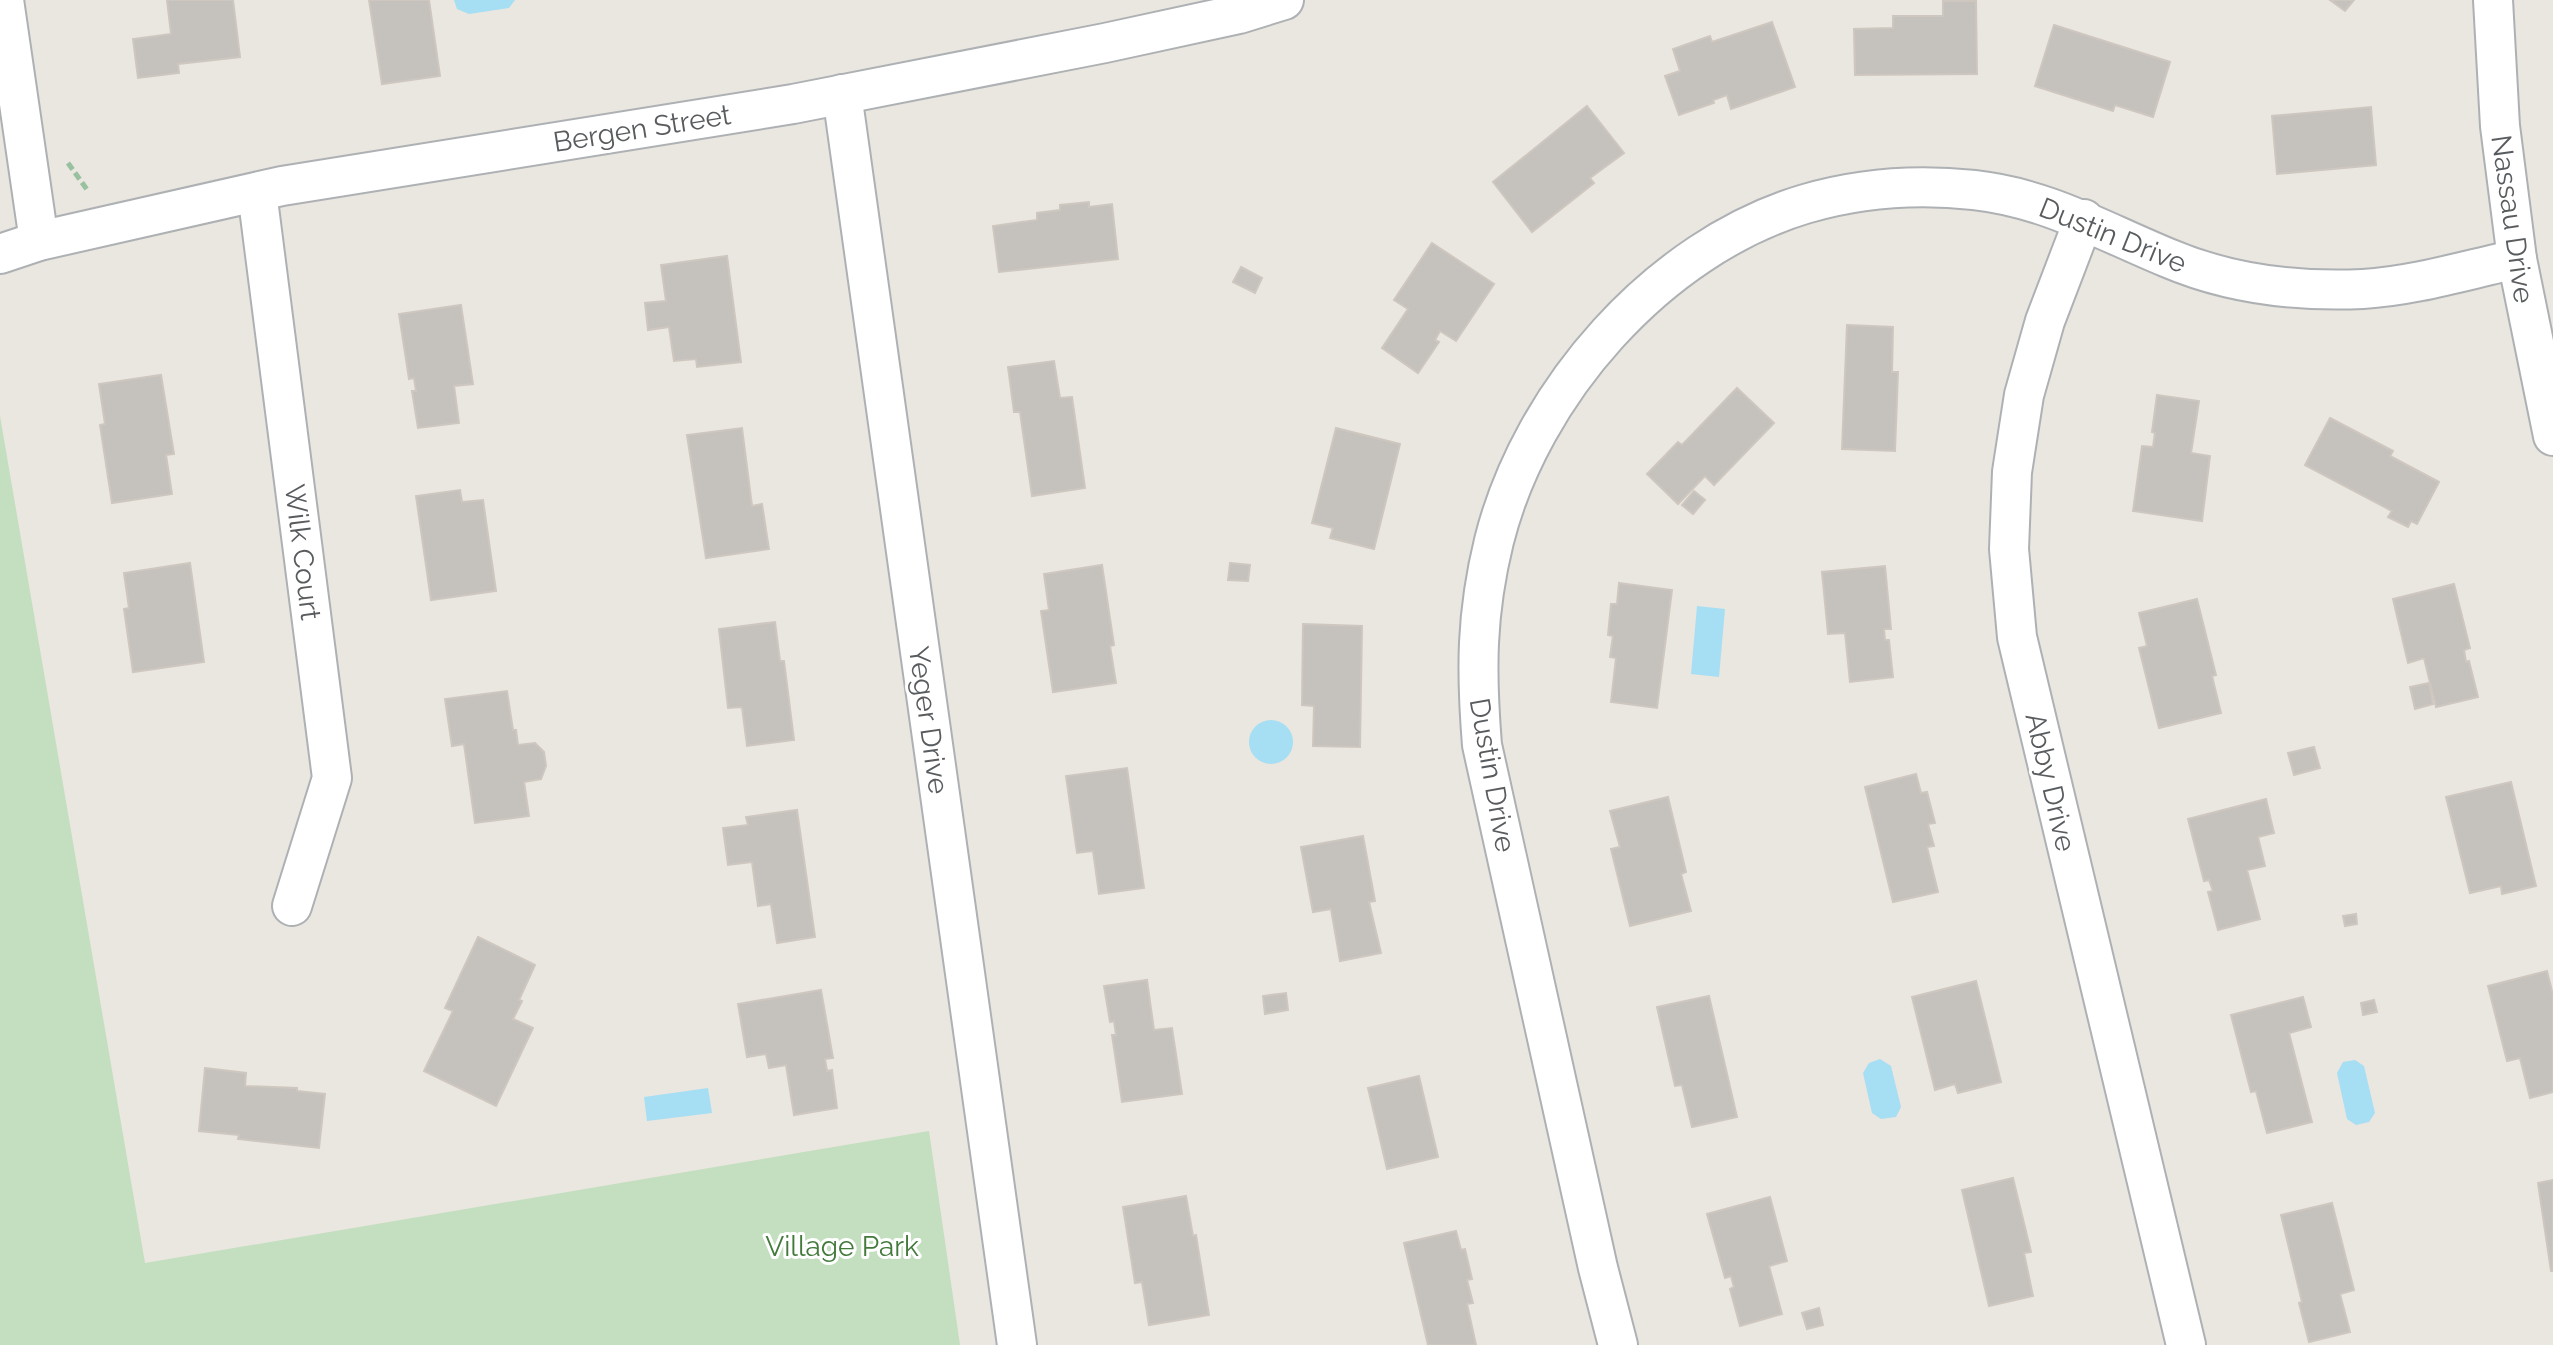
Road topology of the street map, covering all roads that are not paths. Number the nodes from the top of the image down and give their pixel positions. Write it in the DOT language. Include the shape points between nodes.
graph roads {
  1 [pos="4,0"];
  2 [pos="1284,0"];
  3 [pos="2493,0"];
  4 [pos="842,94"];
  5 [pos="257,192"];
  6 [pos="2084,219"];
  7 [pos="39,241"];
  8 [pos="0,254"];
  9 [pos="2517,259"];
  10 [pos="2553,436"];
  11 [pos="292,906"];
  12 [pos="1017,1345"];
  13 [pos="1618,1345"];
  14 [pos="2186,1345"];
  1 -- 7 [label="street"];
  2 -- 4 [label="street, Bergen Street" via="1105,43"];
  3 -- 9 [label="street, Nassau Drive" via="2500,126"];
  4 -- 5 [label="street, Bergen Street"];
  4 -- 12 [label="street, Yeger Drive"];
  5 -- 7 [label="street, Bergen Street"];
  5 -- 11 [label="street, Wilk Court" via="332,778"];
  6 -- 9 [label="street, Dustin Drive" via="2170,259 2228,278 2296,289 2365,289"];
  6 -- 13 [label="street, Dustin Drive" via="1976,190 1918,187 1805,204 1750,225 1645,296 1596,346 1555,402 1522,464 1495,537 1480,606 1476,676 1482,745"];
  6 -- 14 [label="street, Abby Drive" via="2045,321 2024,395 2012,472 2009,549 2017,637"];
  7 -- 8 [label="street, Bergen Street"];
  9 -- 10 [label="street, Nassau Drive"];
}
